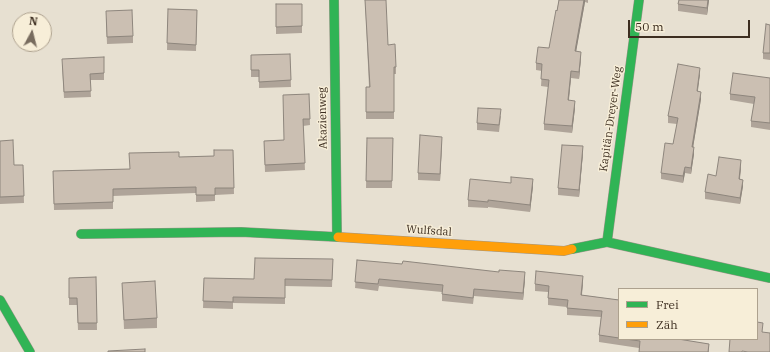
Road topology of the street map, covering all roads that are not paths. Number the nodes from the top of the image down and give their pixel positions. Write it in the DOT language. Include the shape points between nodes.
graph roads {
  1 [pos="334,0"];
  2 [pos="639,0"];
  3 [pos="81,234"];
  4 [pos="337,236"];
  5 [pos="607,242"];
  6 [pos="770,278"];
  7 [pos="0,300"];
  8 [pos="30,352"];
  1 -- 4 [label="street, Akazienweg"];
  2 -- 5 [label="street, Kapitän-Dreyer-Weg"];
  3 -- 4 [label="street, Wulfsdal" via="241,232"];
  4 -- 5 [label="street, Wulfsdal" via="564,251"];
  5 -- 6 [label="street, Wulfsdal"];
  7 -- 8 [label="street"];
}
